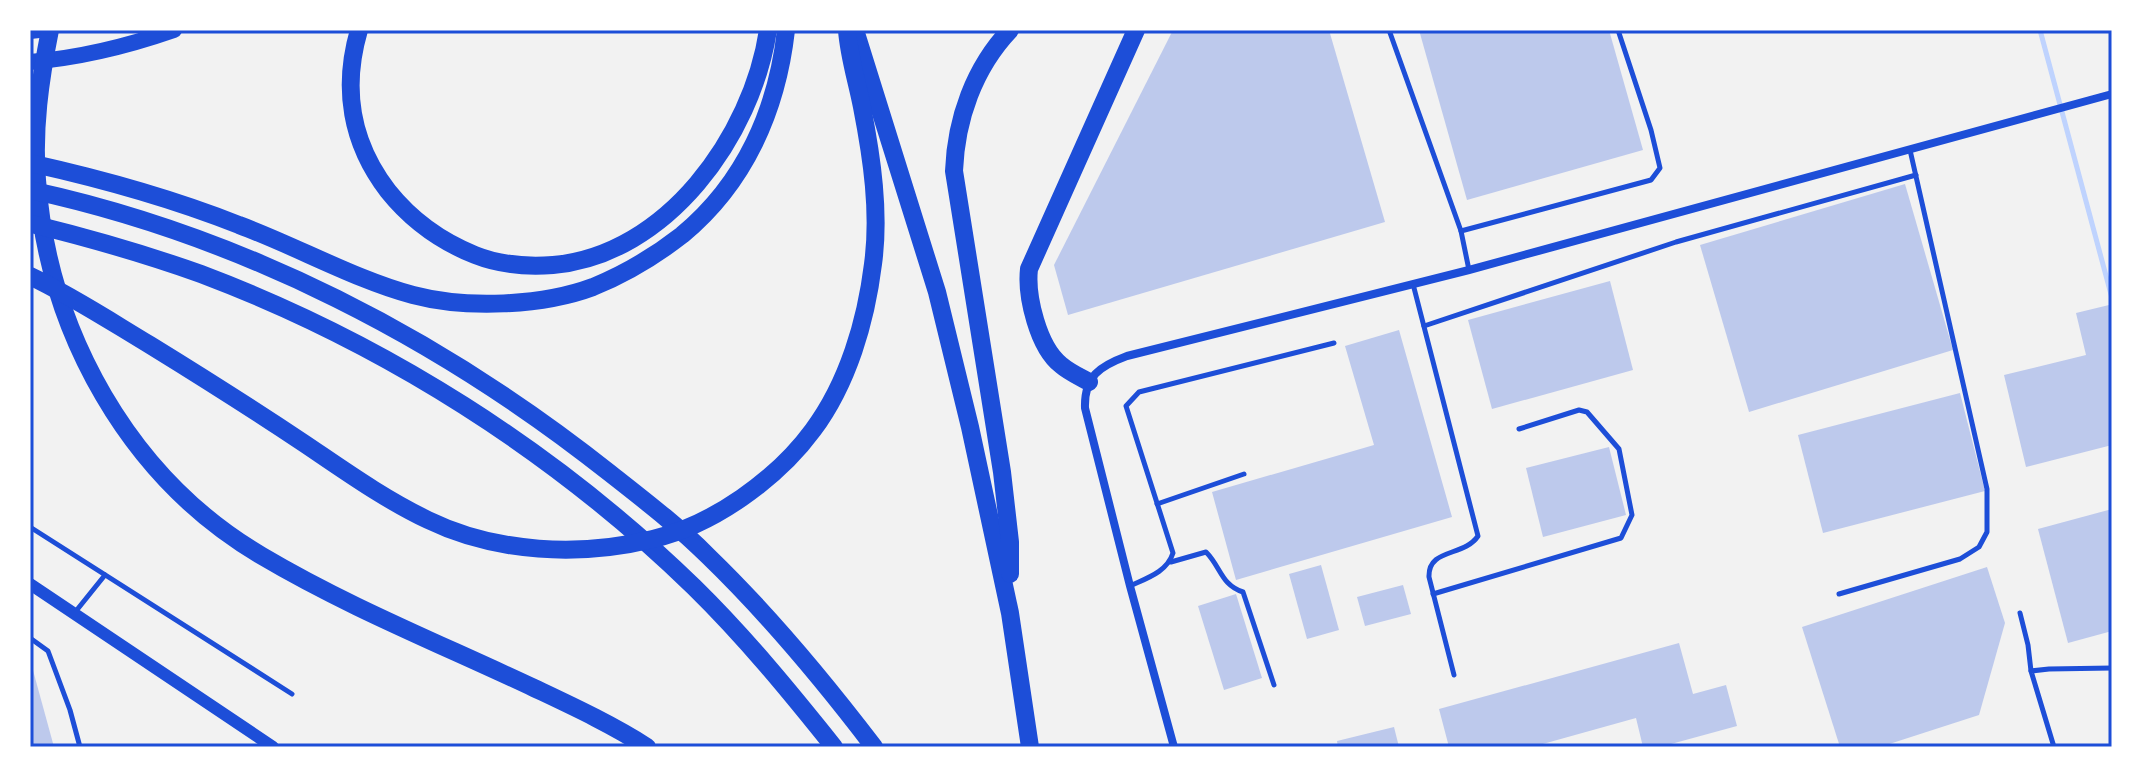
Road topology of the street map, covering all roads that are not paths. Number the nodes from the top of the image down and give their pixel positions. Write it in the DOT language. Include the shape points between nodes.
graph roads {
  1 [pos="39,30"];
  2 [pos="50,30"];
  3 [pos="174,30"];
  4 [pos="359,30"];
  5 [pos="768,30"];
  6 [pos="786,30"];
  7 [pos="847,30"];
  8 [pos="855,30"];
  9 [pos="1010,30"];
  10 [pos="1136,30"];
  11 [pos="1389,30"];
  12 [pos="1618,30"];
  13 [pos="30,31"];
  14 [pos="30,62"];
  15 [pos="2108,95"];
  16 [pos="1910,150"];
  17 [pos="30,163"];
  18 [pos="1916,175"];
  19 [pos="30,190"];
  20 [pos="30,224"];
  21 [pos="1461,231"];
  22 [pos="1469,270"];
  23 [pos="30,276"];
  24 [pos="1413,284"];
  25 [pos="1424,326"];
  26 [pos="1334,343"];
  27 [pos="1089,382"];
  28 [pos="1519,429"];
  29 [pos="1244,474"];
  30 [pos="1157,504"];
  31 [pos="30,527"];
  32 [pos="1170,562"];
  33 [pos="105,575"];
  34 [pos="30,584"];
  35 [pos="1130,586"];
  36 [pos="1433,594"];
  37 [pos="1839,594"];
  38 [pos="1010,613"];
  39 [pos="2020,613"];
  40 [pos="74,614"];
  41 [pos="30,638"];
  42 [pos="2112,668"];
  43 [pos="2031,671"];
  44 [pos="1454,675"];
  45 [pos="1274,685"];
  46 [pos="292,694"];
  47 [pos="80,747"];
  48 [pos="273,747"];
  49 [pos="647,747"];
  50 [pos="834,747"];
  51 [pos="874,747"];
  52 [pos="1030,747"];
  53 [pos="1174,747"];
  54 [pos="2054,747"];
  1 -- 13 [label="main road"];
  2 -- 49 [label="highway" via="40,81 37,179 54,281 82,355 110,408 169,483 260,555"];
  3 -- 14 [label="main road" via="83,55"];
  4 -- 5 [label="highway" via="349,93 363,150 380,180 417,222 449,244 489,261 537,266 580,261 621,246 688,193 720,154 746,106"];
  6 -- 17 [label="highway" via="766,119 742,168 713,206 665,248 615,278 545,299 464,303 413,295 179,203"];
  7 -- 23 [label="highway" via="873,183 876,237 857,339 834,395 786,461 731,505 653,539 592,548 504,546 430,522"];
  8 -- 38 [label="highway" via="937,292"];
  9 -- 38 [label="highway" via="975,82 958,133 954,171 1002,472 1010,542"];
  10 -- 27 [label="highway" via="1029,269 1027,285 1045,345 1060,365"];
  11 -- 21 [label="lane"];
  12 -- 21 [label="lane" via="1660,168 1651,180"];
  15 -- 16 [label="street"];
  16 -- 18 [label="lane"];
  16 -- 22 [label="street"];
  18 -- 25 [label="lane" via="1676,242"];
  18 -- 37 [label="lane" via="1987,489 1987,532 1979,547 1960,559"];
  19 -- 51 [label="highway" via="157,224 264,264 364,312 494,388 578,447 709,557 770,619"];
  20 -- 50 [label="highway" via="132,251 259,298 354,342 494,425 594,498 693,586"];
  21 -- 22 [label="lane"];
  22 -- 24 [label="street"];
  24 -- 25 [label="lane"];
  24 -- 27 [label="street" via="1127,356 1111,362"];
  25 -- 36 [label="lane" via="1478,536 1473,544 1433,561"];
  26 -- 30 [label="lane" via="1139,392 1126,406"];
  27 -- 35 [label="street" via="1085,408"];
  28 -- 36 [label="lane" via="1587,412 1619,449 1632,515 1627,528 1621,538"];
  29 -- 30 [label="lane"];
  30 -- 32 [label="lane" via="1173,553"];
  31 -- 33 [label="lane"];
  32 -- 35 [label="lane"];
  32 -- 45 [label="lane" via="1206,552 1232,588 1243,592"];
  33 -- 40 [label="lane"];
  33 -- 46 [label="lane"];
  34 -- 40 [label="street"];
  35 -- 53 [label="street"];
  36 -- 44 [label="lane"];
  38 -- 52 [label="highway"];
  39 -- 43 [label="lane"];
  40 -- 48 [label="street"];
  41 -- 47 [label="lane" via="48,651"];
  42 -- 43 [label="lane"];
  43 -- 54 [label="lane"];
}
